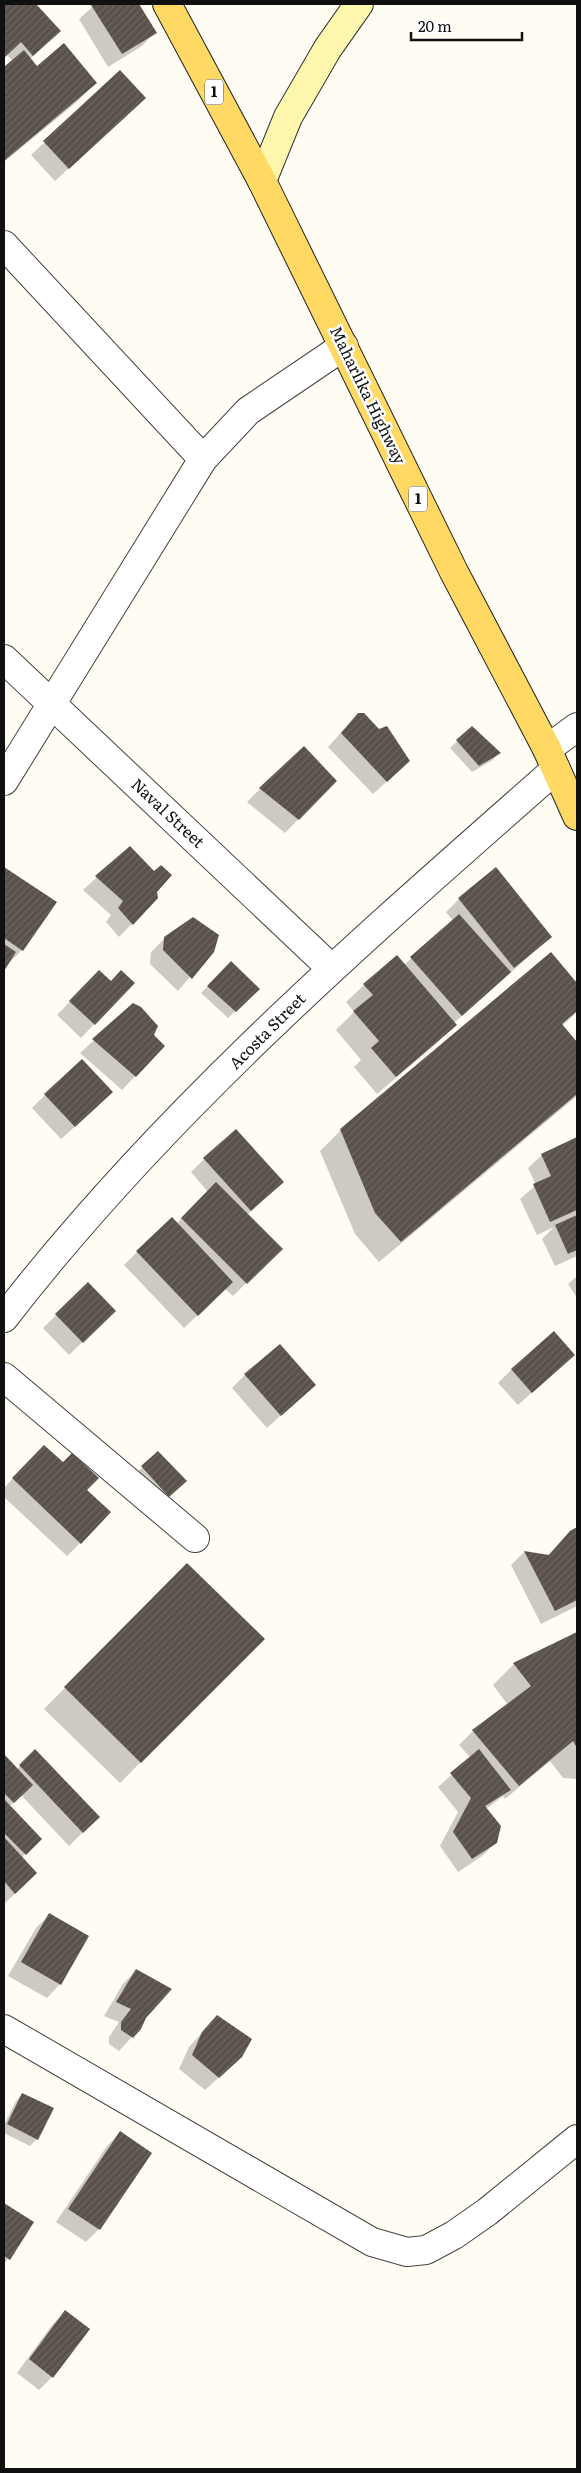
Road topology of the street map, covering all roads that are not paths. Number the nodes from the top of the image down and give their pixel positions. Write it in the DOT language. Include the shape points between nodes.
graph roads {
  1 [pos="167,4"];
  2 [pos="359,4"];
  3 [pos="262,181"];
  4 [pos="4,245"];
  5 [pos="344,346"];
  6 [pos="203,459"];
  7 [pos="4,659"];
  8 [pos="51,703"];
  9 [pos="577,727"];
  10 [pos="551,759"];
  11 [pos="4,781"];
  12 [pos="577,816"];
  13 [pos="331,968"];
  14 [pos="4,1318"];
  15 [pos="4,1377"];
  16 [pos="195,1538"];
  17 [pos="4,2028"];
  18 [pos="577,2139"];
  1 -- 3 [label="main road, Maharlika Highway / 1"];
  2 -- 3 [label="main road" via="328,48 288,117"];
  3 -- 5 [label="main road, Maharlika Highway / 1"];
  4 -- 6 [label="street"];
  5 -- 6 [label="street" via="248,411"];
  5 -- 10 [label="main road, Maharlika Highway / 1" via="454,572"];
  6 -- 8 [label="street"];
  7 -- 8 [label="street, Naval Street"];
  8 -- 11 [label="street"];
  8 -- 13 [label="street, Naval Street"];
  9 -- 10 [label="street, Acosta Street"];
  10 -- 12 [label="main road, Maharlika Highway / 1"];
  10 -- 13 [label="street, Acosta Street"];
  13 -- 14 [label="street, Acosta Street" via="137,1160"];
  15 -- 16 [label="street"];
  17 -- 18 [label="street" via="372,2242 407,2252 426,2250 454,2235"];
}
